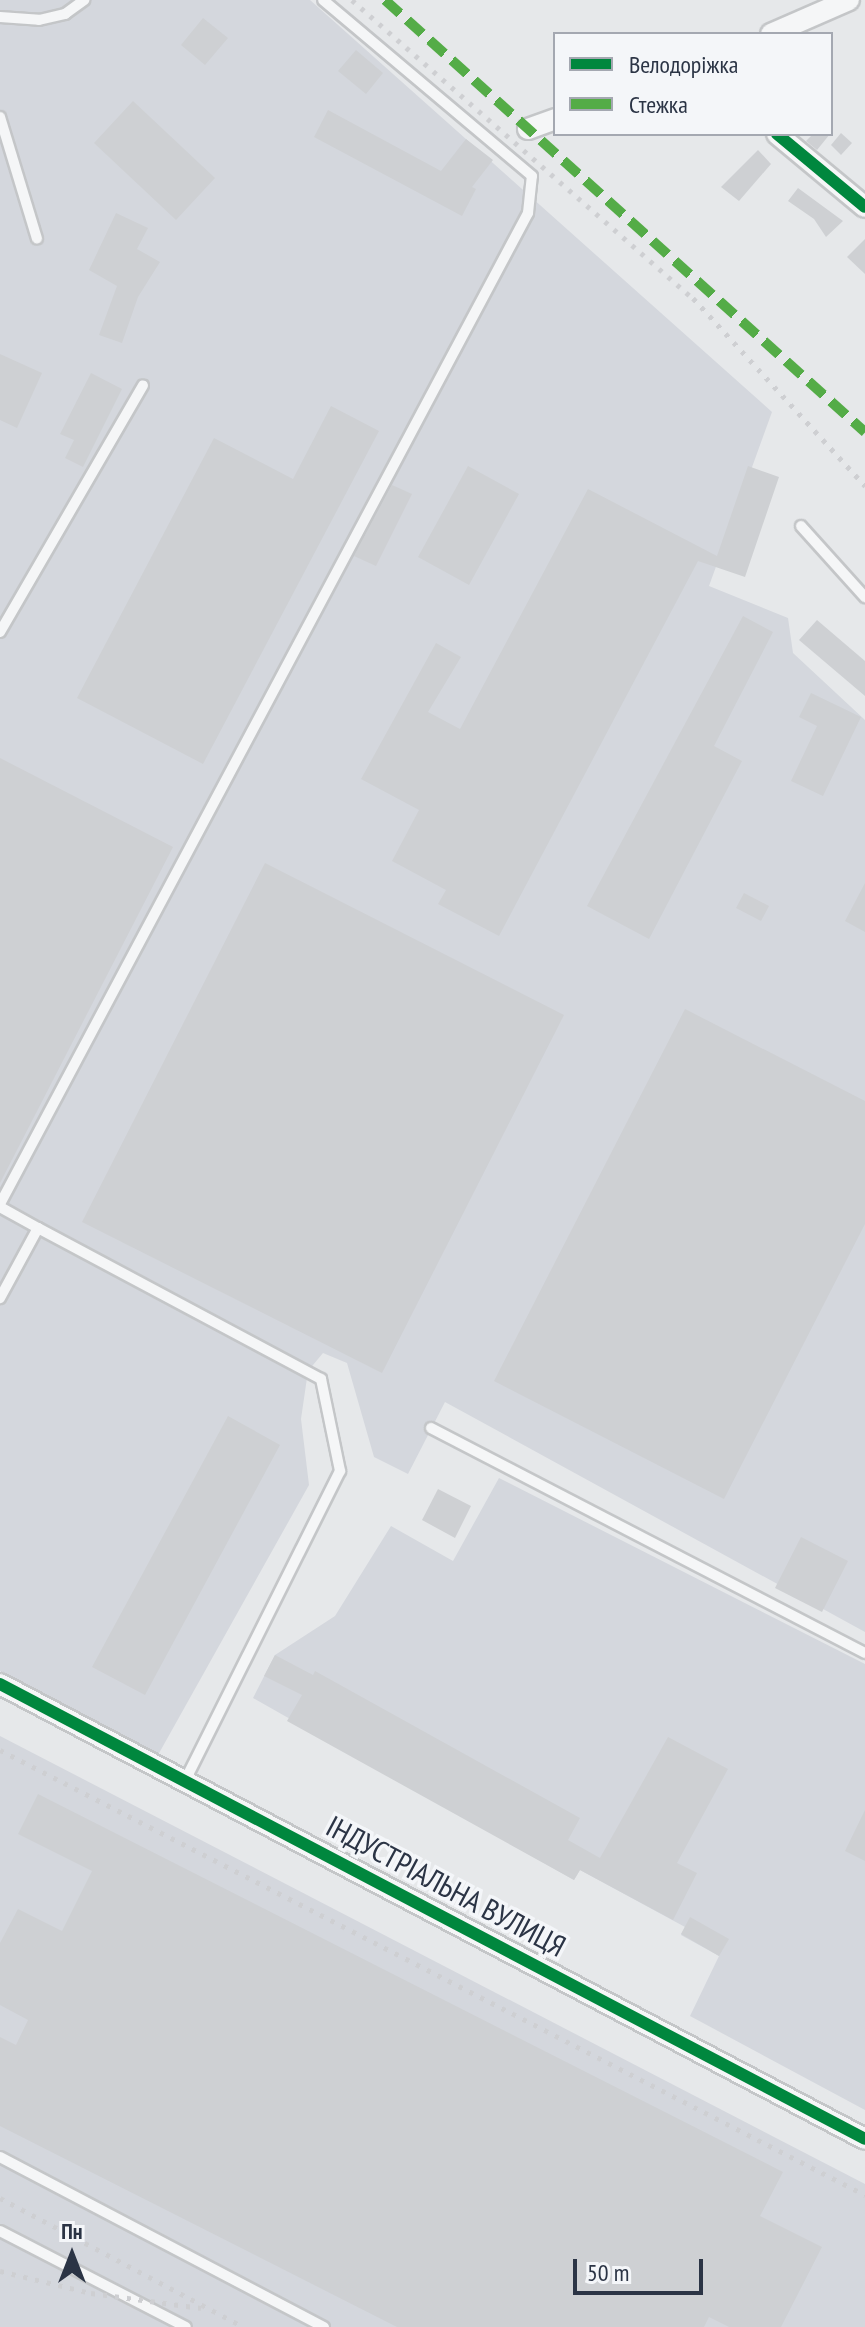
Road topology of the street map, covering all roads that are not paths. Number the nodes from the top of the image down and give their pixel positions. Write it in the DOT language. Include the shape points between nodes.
graph roads {
  1 [pos="84,0"];
  2 [pos="323,0"];
  3 [pos="849,0"];
  4 [pos="0,17"];
  5 [pos="776,32"];
  6 [pos="0,117"];
  7 [pos="553,120"];
  8 [pos="528,129"];
  9 [pos="779,136"];
  10 [pos="865,207"];
  11 [pos="37,239"];
  12 [pos="143,385"];
  13 [pos="801,526"];
  14 [pos="865,597"];
  15 [pos="0,632"];
  16 [pos="0,1206"];
  17 [pos="38,1228"];
  18 [pos="0,1298"];
  19 [pos="431,1428"];
  20 [pos="865,1653"];
  21 [pos="0,1684"];
  22 [pos="186,1778"];
  23 [pos="865,2139"];
  24 [pos="0,2157"];
  25 [pos="0,2231"];
  26 [pos="186,2327"];
  27 [pos="324,2327"];
  1 -- 4 [label="lane" via="65,14 39,20"];
  2 -- 16 [label="lane" via="532,176 528,213"];
  3 -- 5 [label="street"];
  6 -- 11 [label="lane"];
  7 -- 8 [label="street"];
  9 -- 10 [label="street"];
  12 -- 15 [label="lane"];
  13 -- 14 [label="lane"];
  16 -- 17 [label="lane"];
  17 -- 18 [label="lane"];
  17 -- 22 [label="lane" via="321,1379 340,1471"];
  19 -- 20 [label="lane"];
  21 -- 22 [label="street, ІНДУСТРІАЛЬНА ВУЛИЦЯ"];
  22 -- 23 [label="street, ІНДУСТРІАЛЬНА ВУЛИЦЯ"];
  24 -- 27 [label="lane"];
  25 -- 26 [label="lane"];
}
